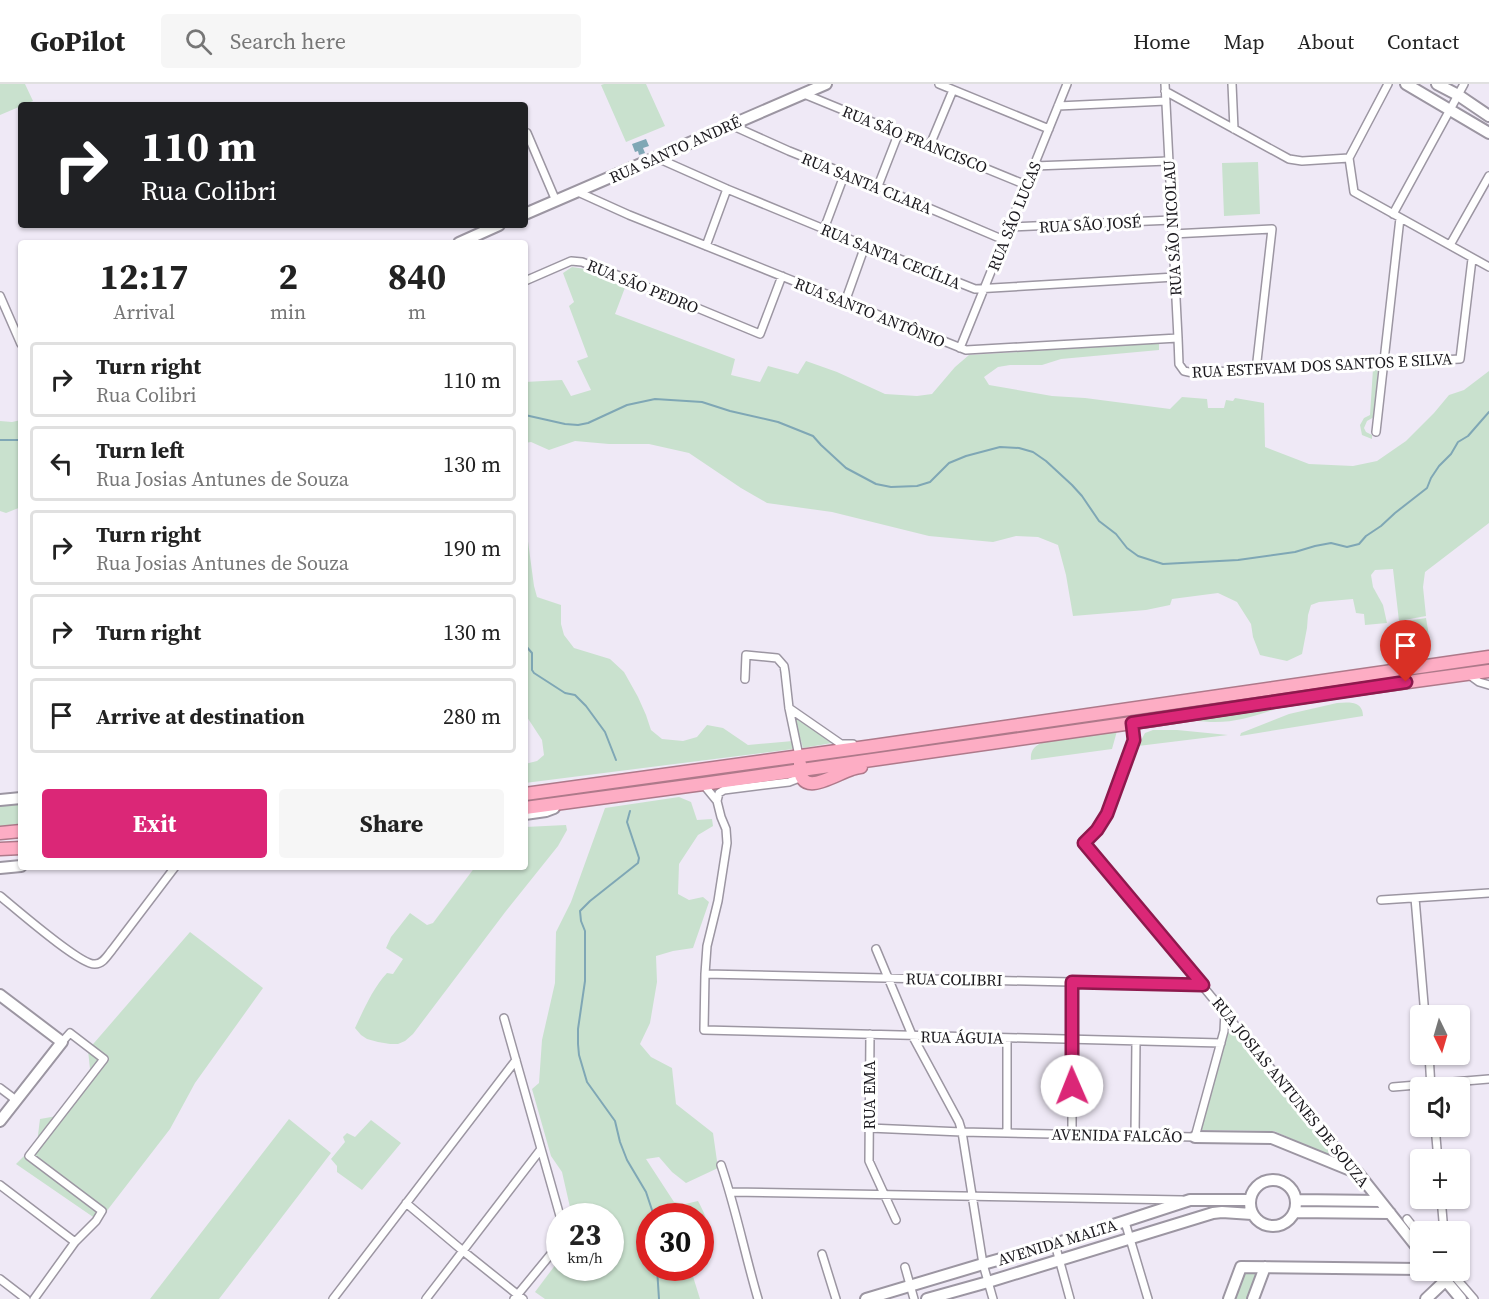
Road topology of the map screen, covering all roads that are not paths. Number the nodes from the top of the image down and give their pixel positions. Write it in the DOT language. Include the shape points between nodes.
graph roads {
  1 [pos="826,84"];
  2 [pos="939,84"];
  3 [pos="1067,84"];
  4 [pos="1232,84"];
  5 [pos="1388,84"];
  6 [pos="1437,84"];
  7 [pos="1464,84"];
  8 [pos="1410,85"];
  9 [pos="1165,88"];
  10 [pos="953,90"];
  11 [pos="804,94"];
  12 [pos="1458,95"];
  13 [pos="1166,101"];
  14 [pos="1058,106"];
  15 [pos="1450,110"];
  16 [pos="1489,116"];
  17 [pos="731,125"];
  18 [pos="1049,129"];
  19 [pos="1234,129"];
  20 [pos="899,132"];
  21 [pos="1489,133"];
  22 [pos="528,135"];
  23 [pos="930,145"];
  24 [pos="655,158"];
  25 [pos="1348,158"];
  26 [pos="1169,161"];
  27 [pos="1034,166"];
  28 [pos="845,173"];
  29 [pos="1489,176"];
  30 [pos="1026,185"];
  31 [pos="878,186"];
  32 [pos="727,189"];
  33 [pos="578,192"];
  34 [pos="556,201"];
  35 [pos="528,213"];
  36 [pos="1397,216"];
  37 [pos="1172,220"];
  38 [pos="1009,227"];
  39 [pos="492,228"];
  40 [pos="824,229"];
  41 [pos="1172,234"];
  42 [pos="466,240"];
  43 [pos="1004,240"];
  44 [pos="706,246"];
  45 [pos="866,246"];
  46 [pos="1450,246"];
  47 [pos="1472,259"];
  48 [pos="1489,267"];
  49 [pos="782,276"];
  50 [pos="1175,277"];
  51 [pos="528,280"];
  52 [pos="984,289"];
  53 [pos="0,296"];
  54 [pos="845,302"];
  55 [pos="18,337"];
  56 [pos="1178,338"];
  57 [pos="960,348"];
  58 [pos="1383,363"];
  59 [pos="1256,370"];
  60 [pos="1184,371"];
  61 [pos="1376,432"];
  62 [pos="1489,657"];
  63 [pos="1489,671"];
  64 [pos="1468,674"];
  65 [pos="744,679"];
  66 [pos="1489,685"];
  67 [pos="789,708"];
  68 [pos="1132,723"];
  69 [pos="873,746"];
  70 [pos="800,767"];
  71 [pos="703,784"];
  72 [pos="528,794"];
  73 [pos="18,798"];
  74 [pos="0,800"];
  75 [pos="717,801"];
  76 [pos="565,803"];
  77 [pos="528,808"];
  78 [pos="528,814"];
  79 [pos="18,833"];
  80 [pos="0,834"];
  81 [pos="18,848"];
  82 [pos="2,849"];
  83 [pos="18,866"];
  84 [pos="0,868"];
  85 [pos="174,870"];
  86 [pos="1489,893"];
  87 [pos="0,896"];
  88 [pos="1415,898"];
  89 [pos="1381,900"];
  90 [pos="876,949"];
  91 [pos="705,974"];
  92 [pos="889,978"];
  93 [pos="1072,982"];
  94 [pos="1203,985"];
  95 [pos="0,995"];
  96 [pos="1424,1005"];
  97 [pos="1225,1012"];
  98 [pos="504,1018"];
  99 [pos="870,1034"];
  100 [pos="912,1035"];
  101 [pos="1007,1038"];
  102 [pos="1071,1039"];
  103 [pos="1136,1041"];
  104 [pos="62,1042"];
  105 [pos="1221,1043"];
  106 [pos="516,1060"];
  107 [pos="1489,1079"];
  108 [pos="1470,1081"];
  109 [pos="1393,1087"];
  110 [pos="1410,1087"];
  111 [pos="0,1088"];
  112 [pos="16,1100"];
  113 [pos="0,1121"];
  114 [pos="869,1128"];
  115 [pos="963,1132"];
  116 [pos="1007,1132"];
  117 [pos="1072,1134"];
  118 [pos="1135,1135"];
  119 [pos="1194,1137"];
  120 [pos="540,1149"];
  121 [pos="721,1166"];
  122 [pos="1358,1173"];
  123 [pos="0,1185"];
  124 [pos="730,1192"];
  125 [pos="885,1195"];
  126 [pos="972,1197"];
  127 [pos="1190,1200"];
  128 [pos="1250,1200"];
  129 [pos="1296,1200"];
  130 [pos="1380,1201"];
  131 [pos="406,1203"];
  132 [pos="556,1203"];
  133 [pos="1294,1212"];
  134 [pos="1390,1213"];
  135 [pos="1252,1214"];
  136 [pos="896,1220"];
  137 [pos="1407,1220"];
  138 [pos="1125,1222"];
  139 [pos="1410,1224"];
  140 [pos="1410,1238"];
  141 [pos="1131,1239"];
  142 [pos="75,1242"];
  143 [pos="1055,1244"];
  144 [pos="462,1251"];
  145 [pos="822,1254"];
  146 [pos="1060,1260"];
  147 [pos="546,1261"];
  148 [pos="983,1264"];
  149 [pos="905,1267"];
  150 [pos="1265,1267"];
  151 [pos="1410,1269"];
  152 [pos="0,1279"];
  153 [pos="1441,1281"];
  154 [pos="1451,1281"];
  155 [pos="1455,1281"];
  156 [pos="988,1282"];
  157 [pos="910,1286"];
  158 [pos="518,1298"];
  159 [pos="26,1299"];
  160 [pos="34,1299"];
  161 [pos="333,1299"];
  162 [pos="426,1299"];
  163 [pos="758,1299"];
  164 [pos="836,1299"];
  165 [pos="866,1299"];
  166 [pos="914,1299"];
  167 [pos="927,1299"];
  168 [pos="993,1299"];
  169 [pos="1070,1299"];
  170 [pos="1148,1299"];
  171 [pos="1229,1299"];
  172 [pos="1253,1299"];
  173 [pos="1426,1299"];
  174 [pos="1461,1299"];
  175 [pos="1474,1299"];
  1 -- 11 [label="street, RUA SANTO ANDRÉ"];
  2 -- 10 [label="street"];
  3 -- 14 [label="street, RUA SÃO LUCAS"];
  4 -- 19 [label="street"];
  5 -- 25 [label="street"];
  6 -- 12 [label="street"];
  7 -- 12 [label="street"];
  8 -- 15 [label="street"];
  9 -- 13 [label="street, RUA SÃO NICOLAU"];
  9 -- 19 [label="street"];
  10 -- 18 [label="street"];
  10 -- 23 [label="street"];
  11 -- 17 [label="street, RUA SANTO ANDRÉ"];
  11 -- 20 [label="street, RUA SÃO FRANCISCO"];
  12 -- 15 [label="street"];
  12 -- 16 [label="street"];
  13 -- 14 [label="street"];
  13 -- 26 [label="street, RUA SÃO NICOLAU"];
  14 -- 18 [label="street, RUA SÃO LUCAS"];
  15 -- 21 [label="street"];
  15 -- 36 [label="street"];
  17 -- 24 [label="street, RUA SANTO ANDRÉ"];
  17 -- 28 [label="street, RUA SANTA CLARA"];
  18 -- 27 [label="street, RUA SÃO LUCAS"];
  19 -- 25 [label="street" via="1289,159"];
  20 -- 23 [label="street, RUA SÃO FRANCISCO"];
  20 -- 31 [label="street"];
  22 -- 34 [label="street"];
  23 -- 30 [label="street, RUA SÃO FRANCISCO"];
  24 -- 32 [label="street, RUA SANTA CECÍLIA"];
  24 -- 33 [label="street, RUA SANTO ANDRÉ"];
  25 -- 36 [label="street" via="1354,192"];
  26 -- 27 [label="street"];
  26 -- 37 [label="street, RUA SÃO NICOLAU"];
  27 -- 30 [label="street, RUA SÃO LUCAS"];
  28 -- 31 [label="street, RUA SANTA CLARA"];
  28 -- 40 [label="street"];
  29 -- 46 [label="street"];
  30 -- 38 [label="street, RUA SÃO LUCAS"];
  31 -- 43 [label="street, RUA SANTA CLARA"];
  32 -- 40 [label="street, RUA SANTA CECÍLIA"];
  32 -- 44 [label="street"];
  33 -- 34 [label="street, RUA SANTO ANDRÉ"];
  33 -- 44 [label="street, RUA SANTO ANTÔNIO"];
  34 -- 35 [label="street, RUA SANTO ANDRÉ"];
  36 -- 46 [label="street"];
  36 -- 58 [label="street"];
  37 -- 38 [label="street, RUA SÃO JOSÉ"];
  37 -- 41 [label="street, RUA SÃO NICOLAU"];
  38 -- 43 [label="street, RUA SÃO LUCAS"];
  39 -- 42 [label="street"];
  40 -- 45 [label="street, RUA SANTA CECÍLIA"];
  41 -- 50 [label="street, RUA SÃO NICOLAU"];
  41 -- 59 [label="street" via="1272,229"];
  43 -- 52 [label="street, RUA SÃO LUCAS"];
  44 -- 49 [label="street, RUA SANTO ANTÔNIO"];
  45 -- 52 [label="street, RUA SANTA CECÍLIA" via="975,289"];
  45 -- 54 [label="street"];
  46 -- 47 [label="street"];
  47 -- 48 [label="street"];
  47 -- 58 [label="street, RUA ESTEVAM DOS SANTOS E SILVA" via="1460,359"];
  49 -- 51 [label="street, RUA SÃO PEDRO" via="760,334 582,262 571,261"];
  49 -- 54 [label="street, RUA SANTO ANTÔNIO"];
  50 -- 52 [label="street, RUA SANTA CECÍLIA"];
  50 -- 56 [label="street, RUA SÃO NICOLAU"];
  52 -- 57 [label="street, RUA SÃO LUCAS"];
  53 -- 55 [label="street"];
  54 -- 57 [label="street, RUA SANTO ANTÔNIO"];
  56 -- 57 [label="street, RUA SANTO ANTÔNIO"];
  56 -- 60 [label="street, RUA SÃO NICOLAU" via="1179,364"];
  58 -- 59 [label="street, RUA ESTEVAM DOS SANTOS E SILVA"];
  58 -- 61 [label="street"];
  59 -- 60 [label="street, RUA ESTEVAM DOS SANTOS E SILVA"];
  62 -- 69 [label="highway"];
  63 -- 64 [label="highway"];
  64 -- 66 [label="street"];
  64 -- 68 [label="highway"];
  65 -- 67 [label="street" via="746,655 777,658 784,666"];
  67 -- 69 [label="street" via="841,744"];
  67 -- 70 [label="street"];
  68 -- 70 [label="highway" via="959,746 852,769 813,784 808,783"];
  68 -- 94 [label="street, RUA JOSIAS ANTUNES DE SOUZA" via="1134,740 1107,814 1084,843"];
  69 -- 70 [label="highway" via="803,761"];
  70 -- 71 [label="highway"];
  70 -- 72 [label="highway"];
  70 -- 75 [label="street" via="789,782 724,790"];
  71 -- 75 [label="street"];
  71 -- 76 [label="highway"];
  73 -- 74 [label="street"];
  75 -- 91 [label="street" via="727,843 706,946"];
  76 -- 77 [label="highway"];
  76 -- 78 [label="street"];
  79 -- 80 [label="highway"];
  81 -- 82 [label="highway"];
  82 -- 84 [label="street"];
  83 -- 84 [label="street"];
  85 -- 87 [label="street" via="102,962 91,965"];
  86 -- 88 [label="street"];
  88 -- 89 [label="street"];
  88 -- 96 [label="street"];
  90 -- 92 [label="street"];
  91 -- 92 [label="street, RUA COLIBRI"];
  91 -- 99 [label="street, RUA ÁGUIA" via="704,1030"];
  92 -- 93 [label="street, RUA COLIBRI"];
  92 -- 100 [label="street"];
  93 -- 94 [label="street, RUA COLIBRI"];
  93 -- 102 [label="street"];
  94 -- 97 [label="street, RUA JOSIAS ANTUNES DE SOUZA"];
  95 -- 104 [label="street"];
  97 -- 105 [label="street"];
  97 -- 122 [label="street, RUA JOSIAS ANTUNES DE SOUZA"];
  98 -- 106 [label="street"];
  99 -- 100 [label="street, RUA ÁGUIA"];
  99 -- 114 [label="street, RUA EMA"];
  100 -- 101 [label="street, RUA ÁGUIA"];
  100 -- 115 [label="street"];
  101 -- 102 [label="street, RUA ÁGUIA"];
  101 -- 116 [label="street"];
  102 -- 103 [label="street, RUA ÁGUIA"];
  102 -- 117 [label="street"];
  103 -- 105 [label="street, RUA ÁGUIA"];
  103 -- 118 [label="street"];
  104 -- 112 [label="street"];
  104 -- 142 [label="street" via="70,1033 104,1059 29,1156 102,1211"];
  105 -- 119 [label="street"];
  106 -- 120 [label="street"];
  106 -- 131 [label="street"];
  107 -- 108 [label="street"];
  109 -- 110 [label="street"];
  111 -- 112 [label="street"];
  112 -- 113 [label="street"];
  114 -- 115 [label="street, AVENIDA FALCÃO"];
  114 -- 125 [label="street, RUA EMA" via="869,1161"];
  115 -- 116 [label="street, AVENIDA FALCÃO"];
  115 -- 126 [label="street"];
  116 -- 117 [label="street, AVENIDA FALCÃO"];
  117 -- 118 [label="street, AVENIDA FALCÃO"];
  118 -- 119 [label="street, AVENIDA FALCÃO"];
  119 -- 122 [label="street, AVENIDA FALCÃO" via="1272,1138"];
  120 -- 132 [label="street"];
  120 -- 144 [label="street"];
  121 -- 124 [label="street"];
  122 -- 130 [label="street, RUA JOSIAS ANTUNES DE SOUZA"];
  123 -- 142 [label="street"];
  124 -- 125 [label="street"];
  124 -- 163 [label="street"];
  125 -- 126 [label="street"];
  125 -- 136 [label="street"];
  126 -- 127 [label="street"];
  126 -- 148 [label="street"];
  127 -- 128 [label="street, AVENIDA MALTA"];
  127 -- 138 [label="street, AVENIDA MALTA"];
  128 -- 129 [label="street" via="1257,1187 1270,1181 1285,1184"];
  128 -- 135 [label="street"];
  129 -- 130 [label="street"];
  129 -- 133 [label="street"];
  130 -- 134 [label="street, RUA JOSIAS ANTUNES DE SOUZA"];
  131 -- 144 [label="street"];
  131 -- 161 [label="street"];
  133 -- 134 [label="street"];
  133 -- 135 [label="street" via="1289,1220 1276,1226 1262,1224"];
  134 -- 140 [label="street, RUA JOSIAS ANTUNES DE SOUZA"];
  135 -- 141 [label="street, AVENIDA MALTA" via="1213,1213"];
  137 -- 139 [label="street"];
  138 -- 141 [label="street"];
  138 -- 143 [label="street, AVENIDA MALTA"];
  141 -- 146 [label="street, AVENIDA MALTA"];
  141 -- 170 [label="street"];
  142 -- 160 [label="street"];
  143 -- 146 [label="street"];
  143 -- 148 [label="street, AVENIDA MALTA"];
  144 -- 158 [label="street"];
  144 -- 162 [label="street"];
  145 -- 164 [label="street"];
  146 -- 156 [label="street, AVENIDA MALTA"];
  146 -- 169 [label="street"];
  147 -- 158 [label="street"];
  148 -- 156 [label="street"];
  148 -- 157 [label="street, AVENIDA MALTA"];
  149 -- 157 [label="street"];
  150 -- 151 [label="street"];
  150 -- 171 [label="street" via="1241,1267"];
  150 -- 172 [label="street"];
  152 -- 159 [label="street"];
  153 -- 173 [label="street"];
  154 -- 174 [label="street"];
  155 -- 175 [label="street"];
  156 -- 167 [label="street, AVENIDA MALTA"];
  156 -- 168 [label="street"];
  157 -- 165 [label="street, AVENIDA MALTA"];
  157 -- 166 [label="street"];
}
